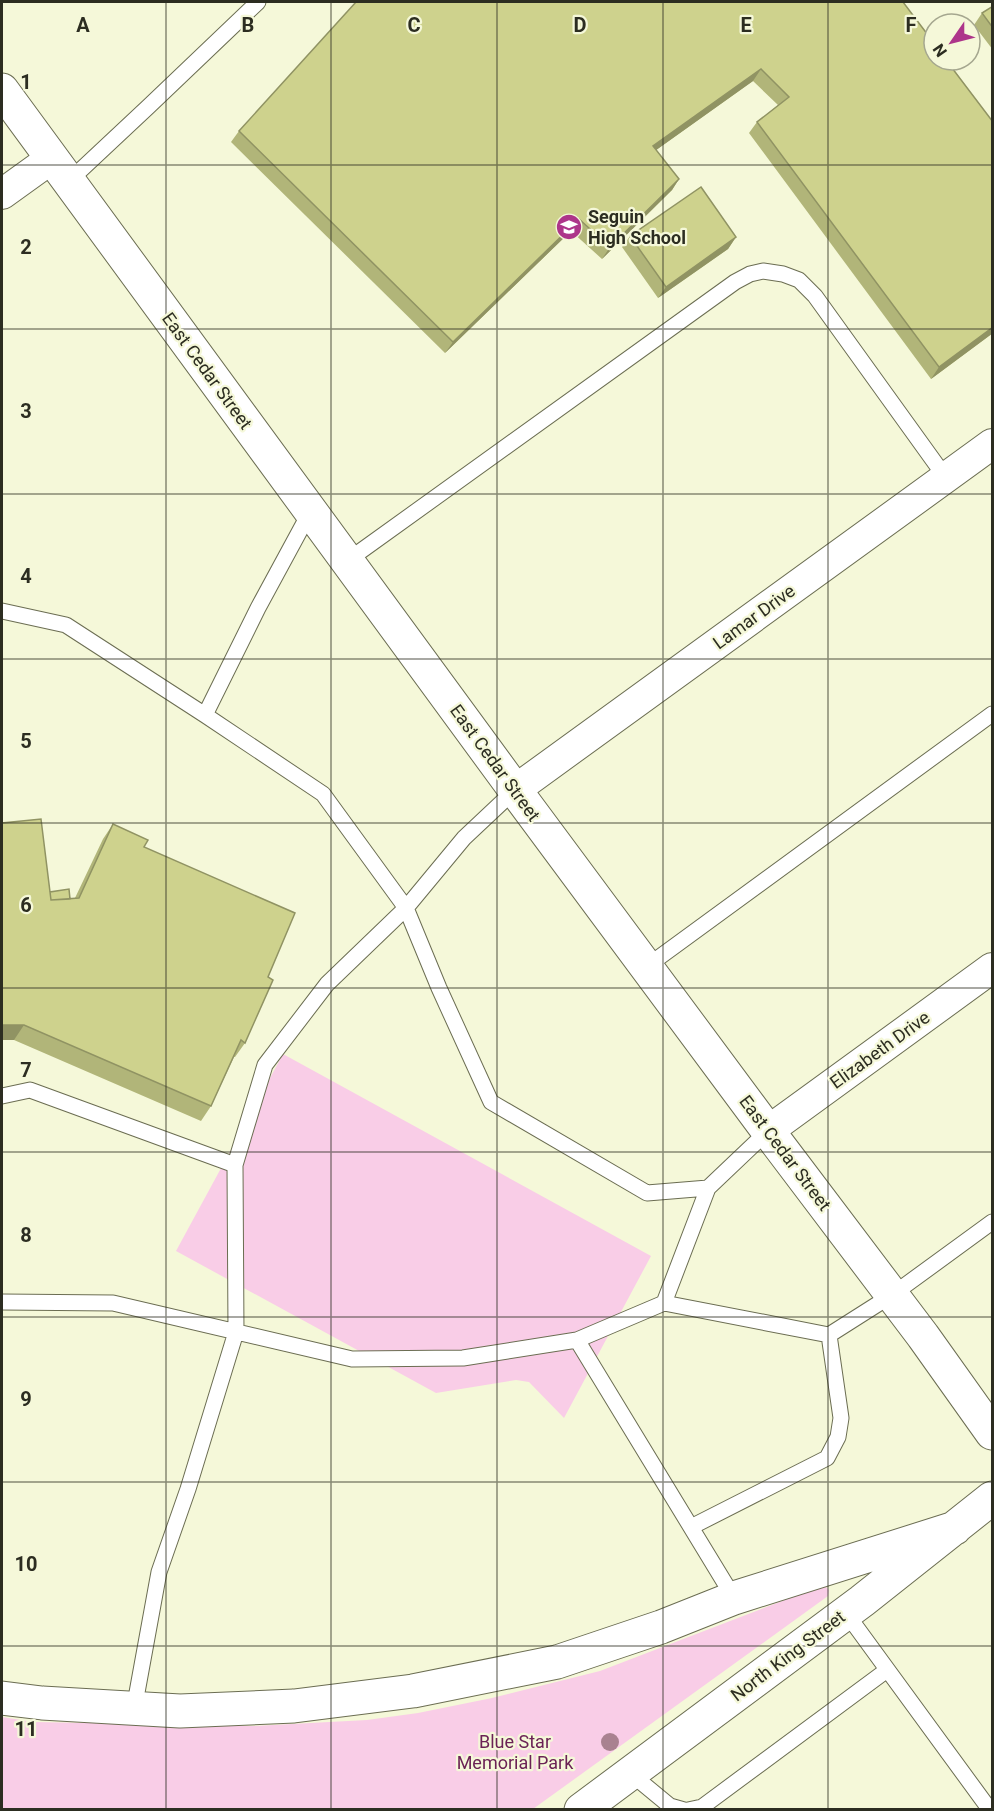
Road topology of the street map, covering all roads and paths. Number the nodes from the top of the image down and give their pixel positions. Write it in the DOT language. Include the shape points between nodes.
graph roads {
  1 [pos="258,2"];
  2 [pos="2,90"];
  3 [pos="60,169"];
  4 [pos="2,194"];
  5 [pos="993,444"];
  6 [pos="946,478"];
  7 [pos="310,512"];
  8 [pos="347,561"];
  9 [pos="2,611"];
  10 [pos="993,714"];
  11 [pos="205,715"];
  12 [pos="515,790"];
  13 [pos="406,908"];
  14 [pos="646,967"];
  15 [pos="993,968"];
  16 [pos="2,1096"];
  17 [pos="768,1131"];
  18 [pos="235,1166"];
  19 [pos="708,1188"];
  20 [pos="993,1222"];
  21 [pos="892,1295"];
  22 [pos="2,1302"];
  23 [pos="664,1303"];
  24 [pos="236,1332"];
  25 [pos="829,1335"];
  26 [pos="577,1340"];
  27 [pos="993,1433"];
  28 [pos="993,1498"];
  29 [pos="691,1527"];
  30 [pos="955,1528"];
  31 [pos="734,1598"];
  32 [pos="846,1613"];
  33 [pos="887,1670"];
  34 [pos="2,1698"];
  35 [pos="134,1708"];
  36 [pos="630,1773"];
  37 [pos="581,1809"];
  38 [pos="686,1809"];
  39 [pos="990,1809"];
  1 -- 3 [label="lane" via="148,107"];
  2 -- 3 [label="street, East Cedar Street"];
  3 -- 4 [label="street"];
  3 -- 7 [label="street, East Cedar Street"];
  5 -- 6 [label="street, Lamar Drive"];
  6 -- 8 [label="lane" via="815,296 799,280 763,271 735,282"];
  6 -- 12 [label="street, Lamar Drive"];
  7 -- 8 [label="street, East Cedar Street"];
  7 -- 11 [label="lane"];
  8 -- 12 [label="street, East Cedar Street"];
  9 -- 11 [label="lane" via="66,625"];
  10 -- 14 [label="lane"];
  11 -- 13 [label="lane" via="323,794"];
  12 -- 13 [label="lane" via="464,838"];
  12 -- 14 [label="street, East Cedar Street"];
  13 -- 18 [label="lane" via="327,984 265,1065"];
  13 -- 19 [label="lane" via="491,1102 647,1193"];
  14 -- 17 [label="street, East Cedar Street"];
  15 -- 17 [label="street, Elizabeth Drive"];
  16 -- 18 [label="lane" via="30,1090"];
  17 -- 19 [label="lane"];
  17 -- 21 [label="street, East Cedar Street"];
  18 -- 24 [label="lane"];
  19 -- 23 [label="lane"];
  20 -- 21 [label="lane"];
  21 -- 25 [label="lane"];
  21 -- 27 [label="street, East Cedar Street"];
  22 -- 24 [label="lane" via="113,1303"];
  23 -- 25 [label="lane"];
  23 -- 26 [label="lane"];
  24 -- 26 [label="lane" via="352,1359 463,1358"];
  24 -- 35 [label="lane" via="159,1572"];
  25 -- 29 [label="lane" via="842,1418 827,1458"];
  26 -- 29 [label="lane"];
  28 -- 30 [label="street, North King Street"];
  29 -- 31 [label="lane"];
  30 -- 31 [label="street"];
  30 -- 32 [label="street, North King Street"];
  31 -- 35 [label="street" via="557,1662 413,1691 294,1706 180,1711"];
  32 -- 33 [label="lane"];
  32 -- 36 [label="street, North King Street"];
  33 -- 38 [label="lane" via="702,1807"];
  33 -- 39 [label="lane"];
  34 -- 35 [label="street"];
  36 -- 37 [label="street, North King Street"];
  36 -- 38 [label="lane" via="670,1806"];
}
